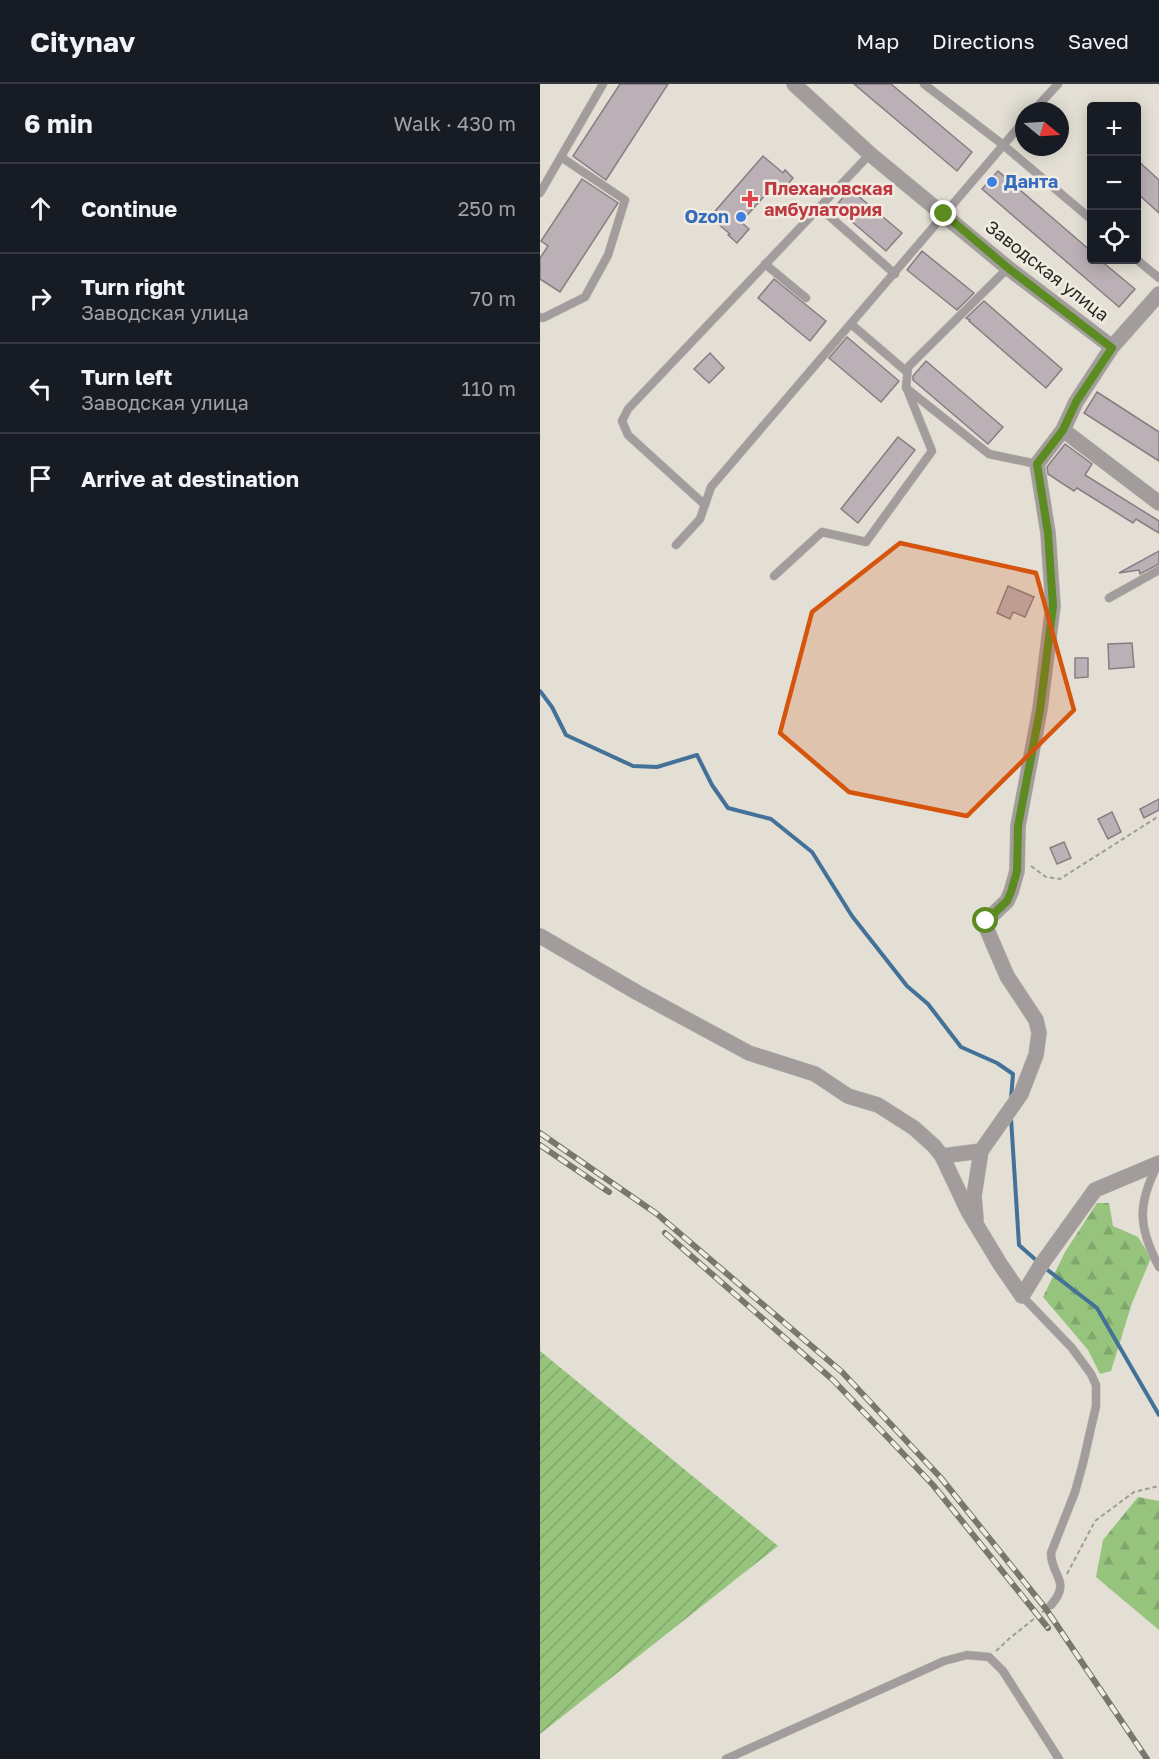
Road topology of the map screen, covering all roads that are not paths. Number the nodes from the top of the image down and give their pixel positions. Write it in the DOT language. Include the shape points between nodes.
graph roads {
  1 [pos="603,84"];
  2 [pos="794,84"];
  3 [pos="924,84"];
  4 [pos="1058,84"];
  5 [pos="1041,102"];
  6 [pos="1015,130"];
  7 [pos="1002,144"];
  8 [pos="870,154"];
  9 [pos="561,157"];
  10 [pos="540,194"];
  11 [pos="819,207"];
  12 [pos="944,214"];
  13 [pos="1087,216"];
  14 [pos="1141,262"];
  15 [pos="765,264"];
  16 [pos="1008,268"];
  17 [pos="895,274"];
  18 [pos="1159,278"];
  19 [pos="1159,295"];
  20 [pos="806,297"];
  21 [pos="540,317"];
  22 [pos="851,324"];
  23 [pos="1112,348"];
  24 [pos="907,372"];
  25 [pos="906,388"];
  26 [pos="1063,430"];
  27 [pos="1037,464"];
  28 [pos="1159,503"];
  29 [pos="705,505"];
  30 [pos="676,545"];
  31 [pos="1159,570"];
  32 [pos="774,576"];
  33 [pos="1109,598"];
  34 [pos="540,936"];
  35 [pos="981,1151"];
  36 [pos="942,1156"];
  37 [pos="1159,1163"];
  38 [pos="976,1222"];
  39 [pos="1159,1267"];
  40 [pos="1022,1296"];
  41 [pos="1052,1605"];
  42 [pos="726,1759"];
  43 [pos="1059,1759"];
  1 -- 9 [label="lane"];
  2 -- 8 [label="street, Заводская улица"];
  3 -- 7 [label="lane"];
  4 -- 5 [label="lane"];
  6 -- 7 [label="lane"];
  7 -- 12 [label="lane"];
  7 -- 13 [label="lane"];
  8 -- 11 [label="lane"];
  8 -- 12 [label="street, Заводская улица"];
  9 -- 10 [label="lane"];
  9 -- 21 [label="lane" via="625,200 608,255 585,297"];
  11 -- 15 [label="lane"];
  11 -- 17 [label="lane"];
  12 -- 16 [label="street, Заводская улица"];
  12 -- 17 [label="lane"];
  14 -- 18 [label="lane"];
  15 -- 20 [label="lane"];
  15 -- 29 [label="lane" via="628,409 622,421 628,435"];
  16 -- 23 [label="street, Заводская улица"];
  16 -- 24 [label="lane"];
  17 -- 22 [label="lane"];
  19 -- 23 [label="street, Заводская улица"];
  22 -- 24 [label="lane"];
  22 -- 29 [label="lane" via="711,487"];
  23 -- 26 [label="street, Заводская улица" via="1076,402"];
  24 -- 25 [label="lane"];
  25 -- 27 [label="lane" via="989,454"];
  25 -- 32 [label="lane" via="932,451 866,542 822,532"];
  26 -- 27 [label="street, Заводская улица"];
  26 -- 28 [label="street"];
  27 -- 35 [label="street" via="1048,533 1053,606 1040,710 1018,826 1017,871 1007,901 985,925 1007,976 1036,1020 1039,1033 1036,1055 1020,1094"];
  29 -- 30 [label="lane" via="700,519"];
  31 -- 33 [label="lane"];
  34 -- 36 [label="street" via="749,1053 815,1074 848,1096 878,1105 914,1128"];
  35 -- 36 [label="street"];
  35 -- 38 [label="street" via="974,1196"];
  36 -- 38 [label="street"];
  37 -- 39 [label="lane" via="1147,1188 1142,1219 1144,1235"];
  37 -- 40 [label="street" via="1095,1190"];
  38 -- 40 [label="street"];
  40 -- 41 [label="lane" via="1072,1348 1096,1385 1096,1406 1083,1463 1051,1553 1062,1584"];
  42 -- 43 [label="lane" via="944,1661 967,1655 989,1657 1003,1671"];
}
